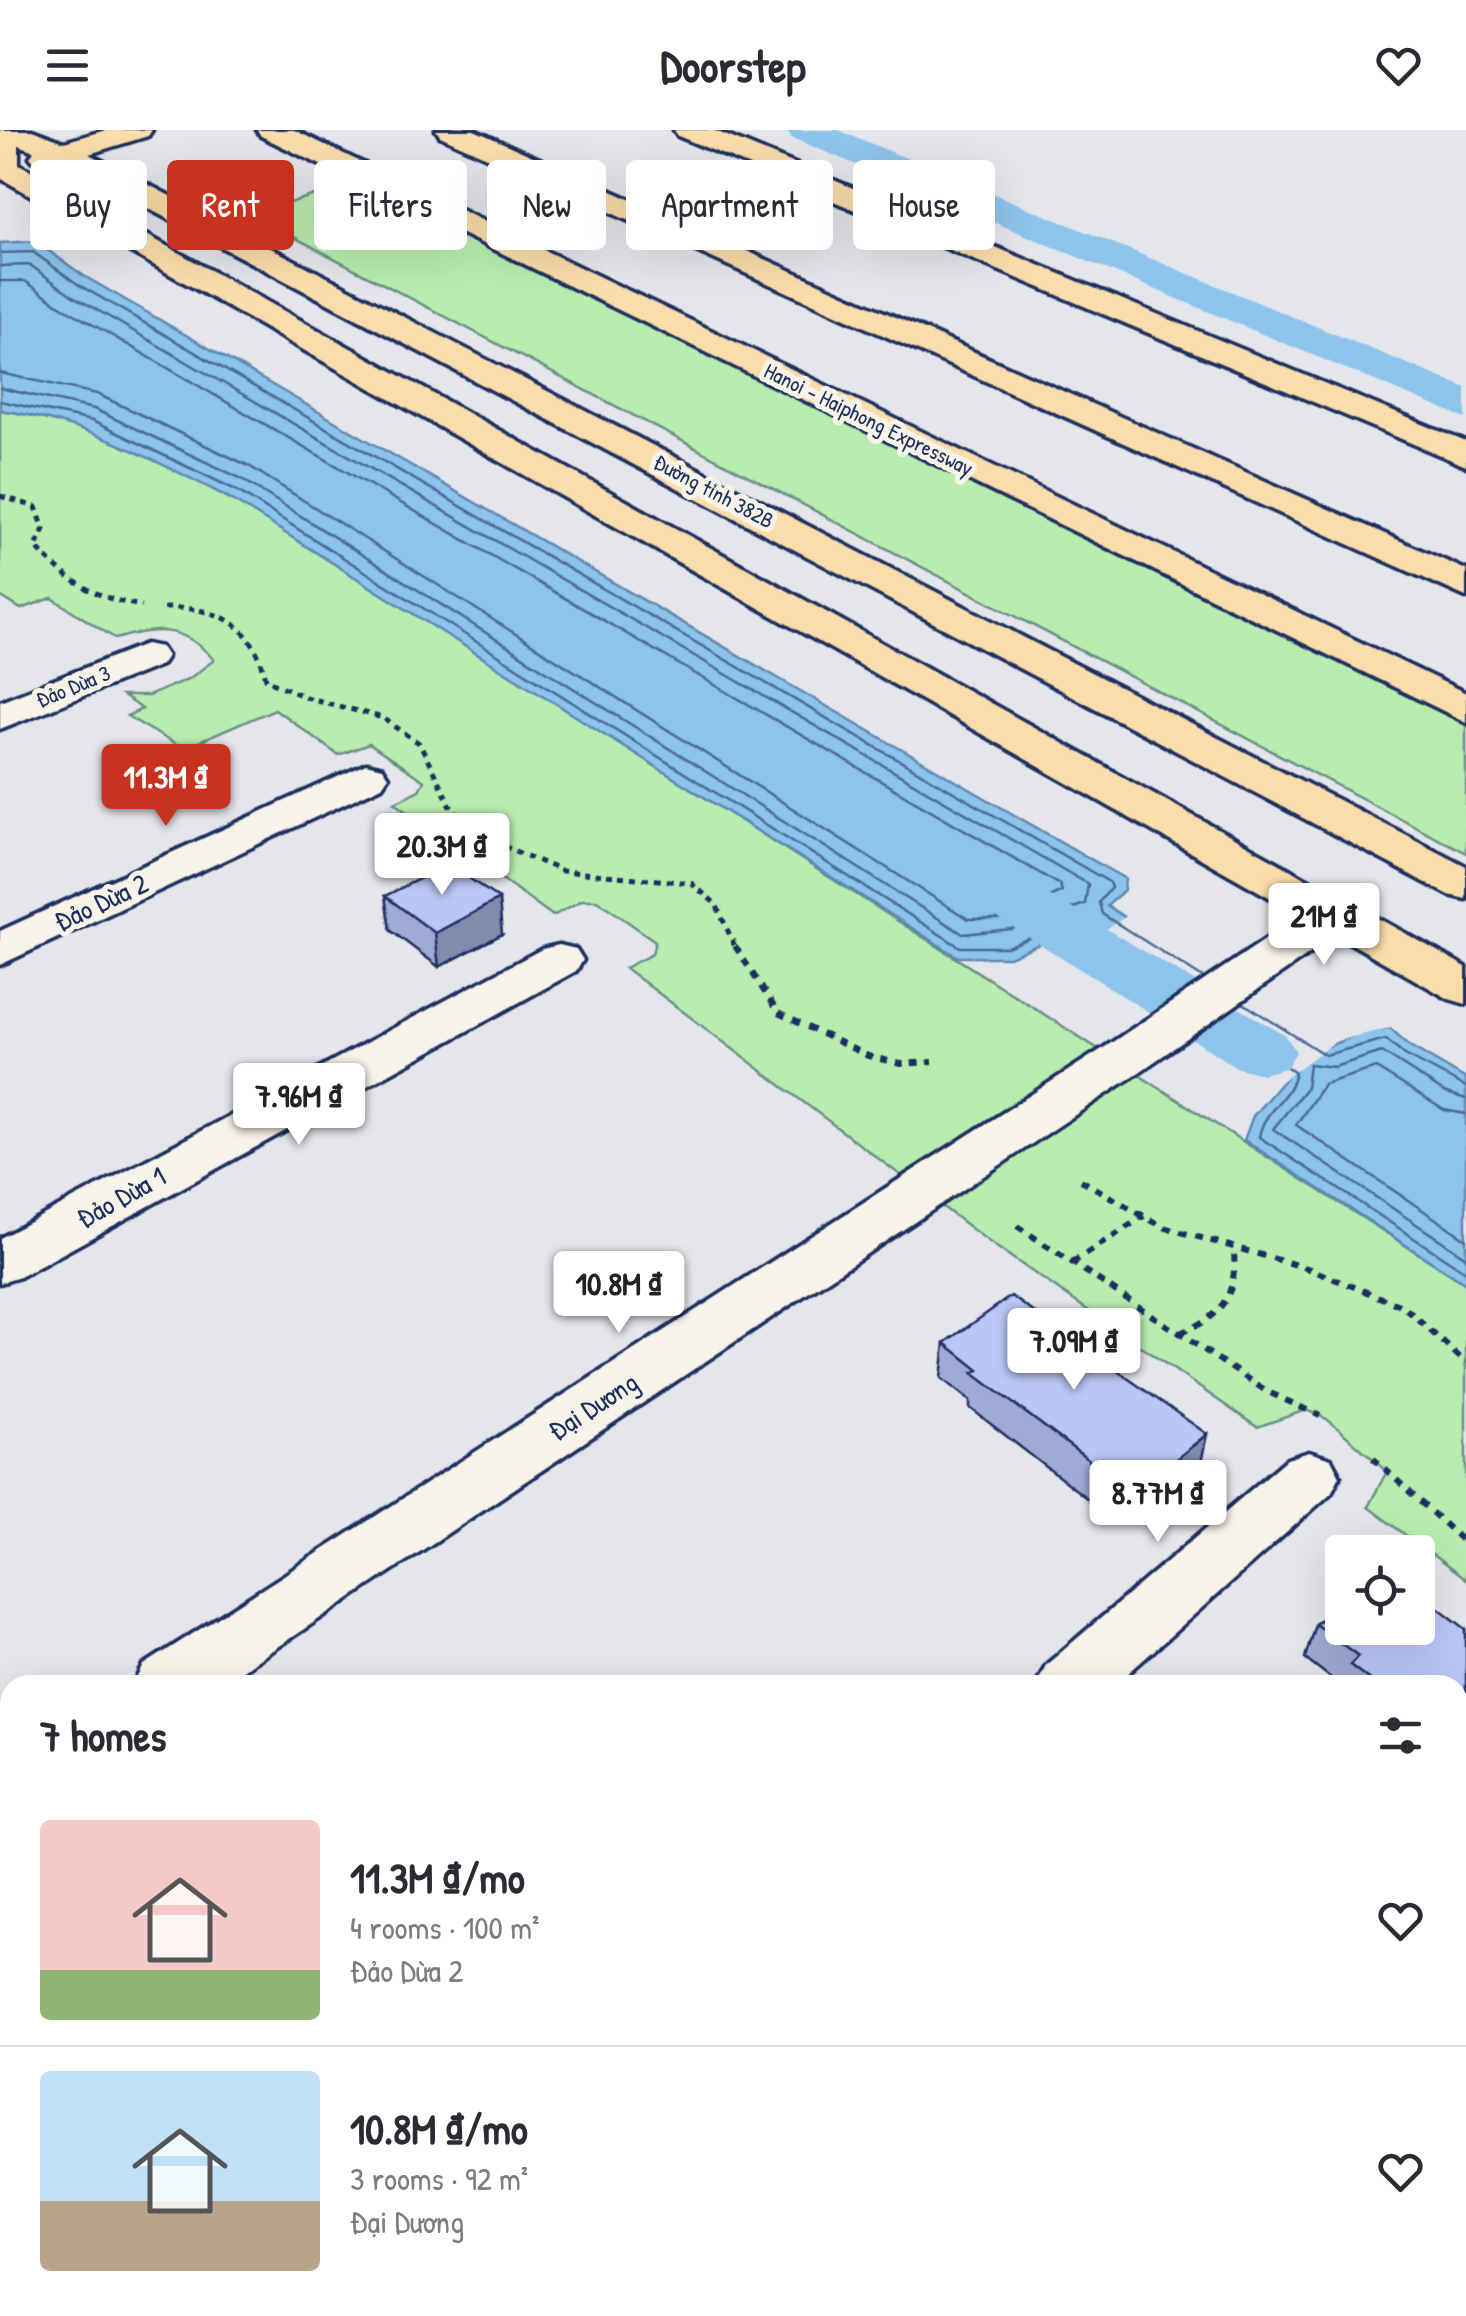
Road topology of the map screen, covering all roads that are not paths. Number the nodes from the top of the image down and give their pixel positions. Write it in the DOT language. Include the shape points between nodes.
graph roads {
  1 [pos="138,130"];
  2 [pos="271,130"];
  3 [pos="450,130"];
  4 [pos="688,130"];
  5 [pos="5,143"];
  6 [pos="63,152"];
  7 [pos="1466,455"];
  8 [pos="1466,585"];
  9 [pos="146,656"];
  10 [pos="1466,709"];
  11 [pos="0,716"];
  12 [pos="366,777"];
  13 [pos="1419,860"];
  14 [pos="1466,885"];
  15 [pos="1337,913"];
  16 [pos="0,950"];
  17 [pos="559,960"];
  18 [pos="1466,988"];
  19 [pos="0,1263"];
  20 [pos="1333,1448"];
  21 [pos="181,1675"];
  22 [pos="1080,1675"];
  1 -- 6 [label="main road"];
  2 -- 10 [label="main road, Hanoi - Haiphong Expressway"];
  3 -- 8 [label="main road"];
  4 -- 7 [label="main road"];
  5 -- 6 [label="main road, Đường tỉnh 382B"];
  5 -- 15 [label="main road, Đường tỉnh 382B"];
  6 -- 13 [label="main road, Đường tỉnh 382B"];
  9 -- 11 [label="street, Đảo Dừa 3"];
  12 -- 16 [label="street, Đảo Dừa 2"];
  13 -- 14 [label="main road, Đường tỉnh 382B"];
  13 -- 15 [label="main road"];
  15 -- 18 [label="main road, Đường tỉnh 382B"];
  15 -- 21 [label="street, Đại Dương"];
  17 -- 19 [label="street, Đảo Dừa 1"];
  20 -- 22 [label="street"];
}
